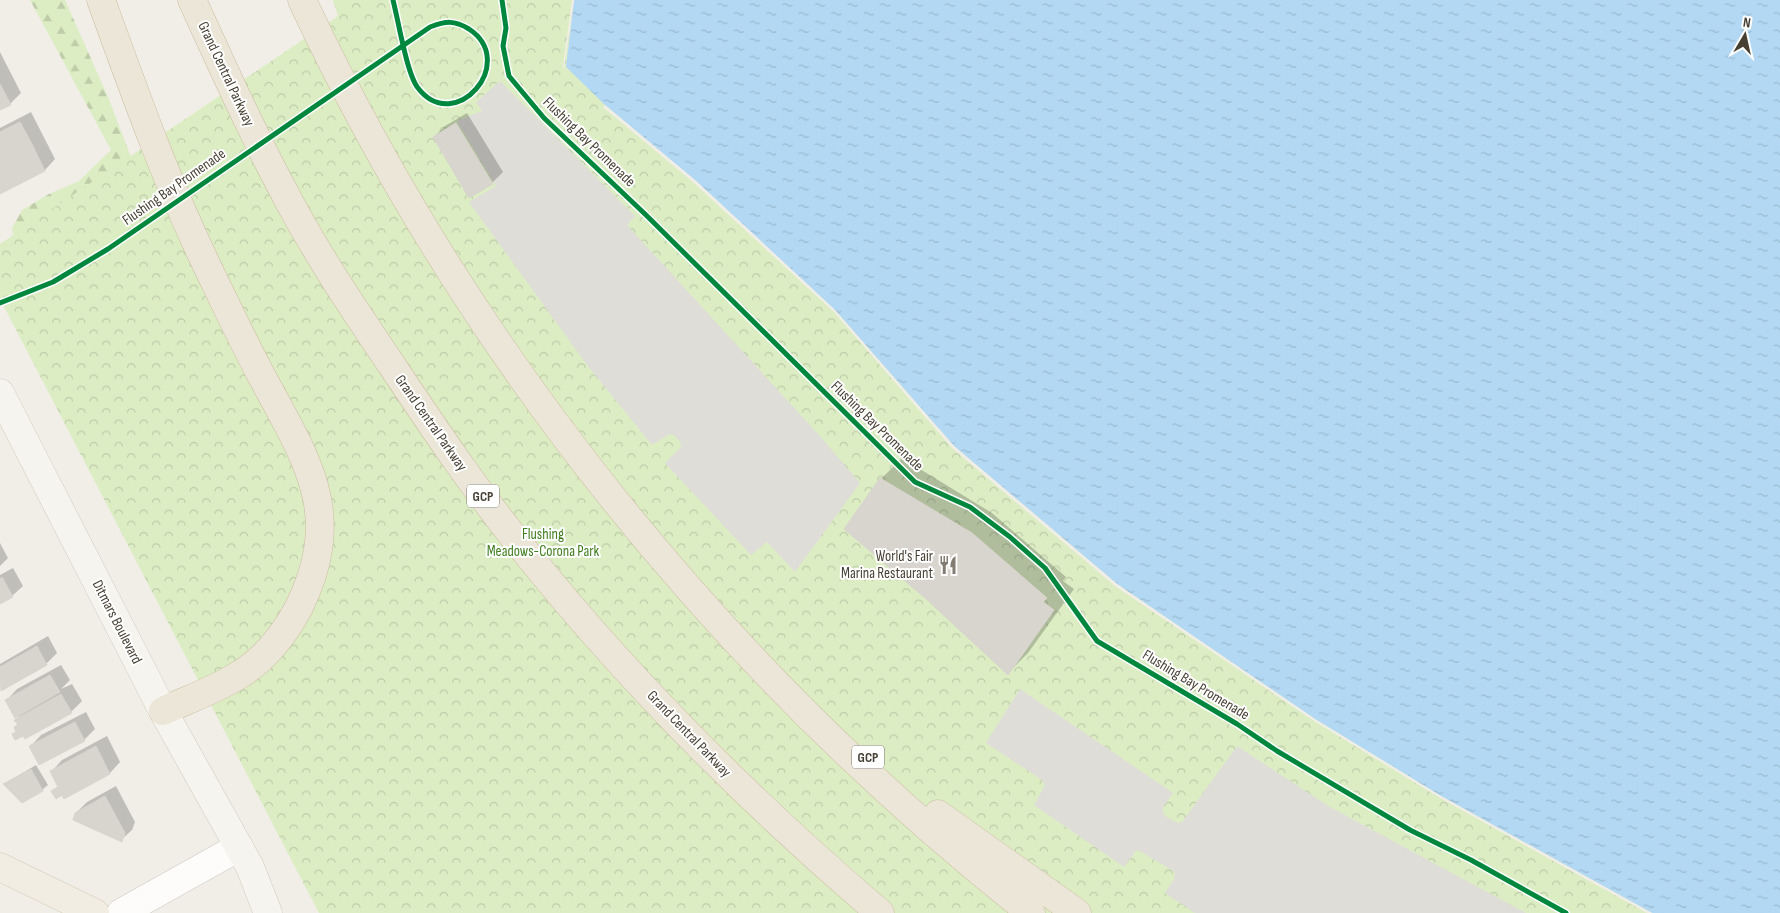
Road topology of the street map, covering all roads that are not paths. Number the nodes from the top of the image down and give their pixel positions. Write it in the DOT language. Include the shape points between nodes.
graph roads {
  1 [pos="101,0"];
  2 [pos="192,0"];
  3 [pos="302,0"];
  4 [pos="0,393"];
  5 [pos="679,576"];
  6 [pos="163,711"];
  7 [pos="239,847"];
  8 [pos="0,867"];
  9 [pos="95,913"];
  10 [pos="121,913"];
  11 [pos="268,913"];
  12 [pos="880,913"];
  13 [pos="1030,913"];
  14 [pos="1077,913"];
  1 -- 6 [label="highway" via="168,179 258,371 311,472 320,518 314,570 295,614 280,637 243,673"];
  2 -- 12 [label="highway, Grand Central Parkway / GCP" via="258,141 309,236 364,326 486,500 553,586 665,711 772,816"];
  3 -- 5 [label="highway, GCP" via="400,190 460,287 577,453"];
  4 -- 6 [label="street, Ditmars Boulevard"];
  5 -- 13 [label="highway, GCP" via="821,727 929,828"];
  5 -- 14 [label="highway, GCP" via="796,692 886,772 983,848"];
  6 -- 7 [label="street, Ditmars Boulevard"];
  7 -- 10 [label="street"];
  7 -- 11 [label="street, Ditmars Boulevard"];
  8 -- 9 [label="main road"];
}
